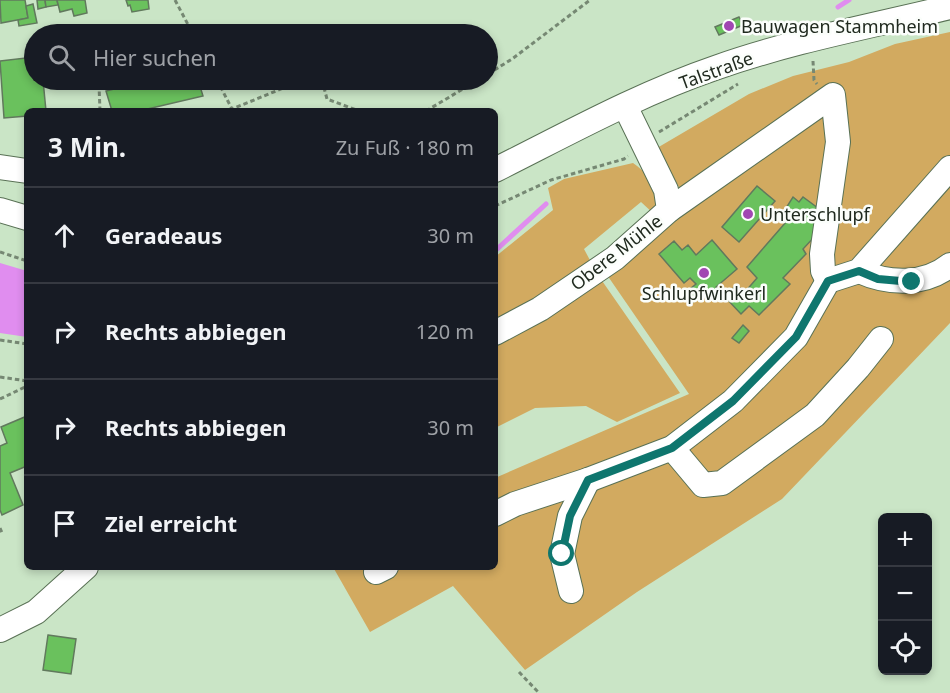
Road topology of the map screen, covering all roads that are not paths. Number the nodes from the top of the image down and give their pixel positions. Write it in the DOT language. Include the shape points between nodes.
graph roads {
  1 [pos="950,7"];
  2 [pos="625,106"];
  3 [pos="0,167"];
  4 [pos="950,168"];
  5 [pos="498,169"];
  6 [pos="24,171"];
  7 [pos="0,210"];
  8 [pos="669,210"];
  9 [pos="24,217"];
  10 [pos="950,265"];
  11 [pos="859,271"];
  12 [pos="828,281"];
  13 [pos="498,331"];
  14 [pos="881,339"];
  15 [pos="672,448"];
  16 [pos="588,480"];
  17 [pos="498,512"];
  18 [pos="83,570"];
  19 [pos="571,591"];
  20 [pos="0,630"];
  1 -- 2 [label="street, Talstraße" via="787,46 714,68"];
  2 -- 5 [label="street, Talstraße"];
  2 -- 8 [label="street, Obere Mühle" via="666,190"];
  3 -- 6 [label="street"];
  4 -- 11 [label="street"];
  7 -- 9 [label="street"];
  8 -- 12 [label="street" via="833,95 838,142 822,254"];
  8 -- 13 [label="street, Obere Mühle" via="615,258 540,309"];
  10 -- 11 [label="street" via="912,282 878,279"];
  11 -- 12 [label="street"];
  12 -- 15 [label="street" via="796,337 733,401"];
  14 -- 15 [label="street" via="815,415 722,483 703,485"];
  15 -- 16 [label="street"];
  16 -- 17 [label="street"];
  16 -- 19 [label="street" via="570,516 562,554"];
  18 -- 20 [label="street" via="36,612"];
}
